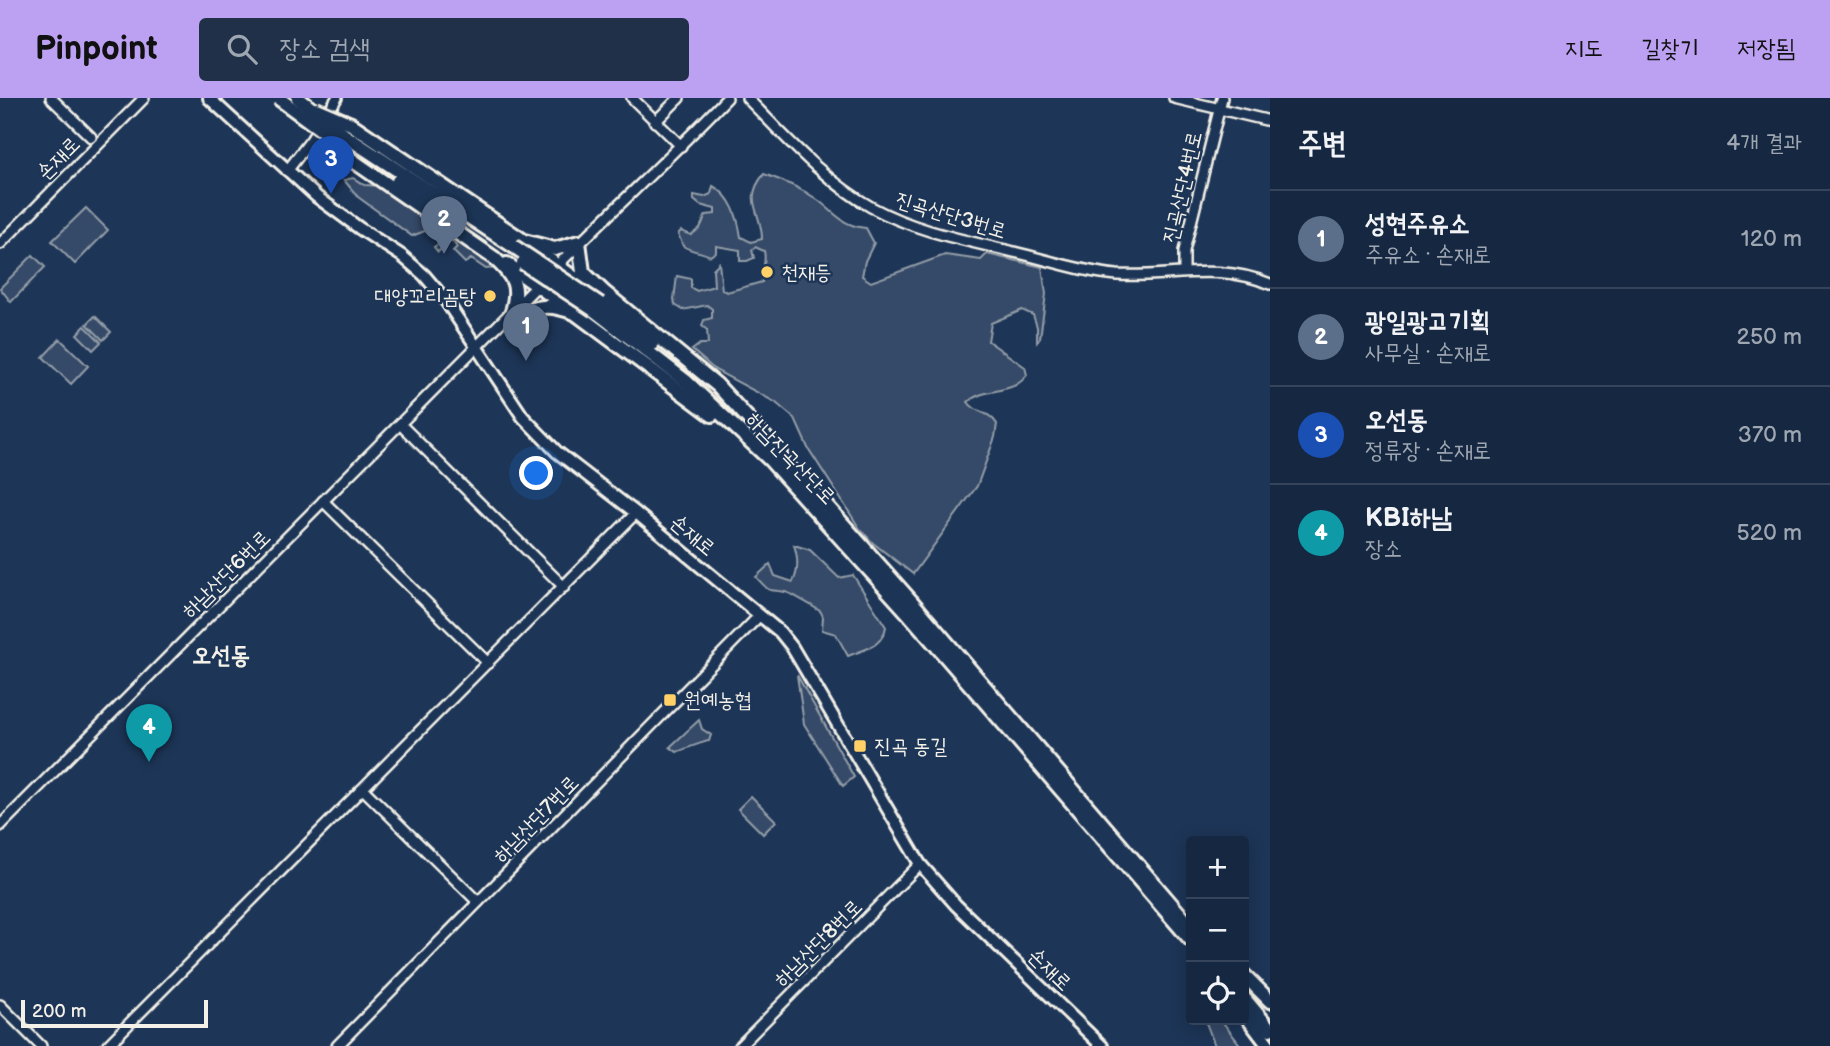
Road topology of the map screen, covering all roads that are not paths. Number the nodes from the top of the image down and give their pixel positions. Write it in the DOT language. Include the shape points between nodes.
graph roads {
  1 [pos="51,98"];
  2 [pos="144,98"];
  3 [pos="209,98"];
  4 [pos="278,98"];
  5 [pos="337,98"];
  6 [pos="632,98"];
  7 [pos="679,98"];
  8 [pos="727,98"];
  9 [pos="747,98"];
  10 [pos="1174,98"];
  11 [pos="1222,98"];
  12 [pos="300,105"];
  13 [pos="1220,109"];
  14 [pos="1270,121"];
  15 [pos="656,122"];
  16 [pos="91,136"];
  17 [pos="343,138"];
  18 [pos="681,146"];
  19 [pos="288,171"];
  20 [pos="579,242"];
  21 [pos="0,244"];
  22 [pos="515,247"];
  23 [pos="494,258"];
  24 [pos="557,265"];
  25 [pos="1184,271"];
  26 [pos="1270,284"];
  27 [pos="537,286"];
  28 [pos="599,302"];
  29 [pos="575,313"];
  30 [pos="511,315"];
  31 [pos="477,347"];
  32 [pos="400,424"];
  33 [pos="792,476"];
  34 [pos="323,501"];
  35 [pos="636,513"];
  36 [pos="564,587"];
  37 [pos="760,615"];
  38 [pos="488,663"];
  39 [pos="363,789"];
  40 [pos="0,826"];
  41 [pos="920,864"];
  42 [pos="478,902"];
  43 [pos="1186,924"];
  44 [pos="1249,980"];
  45 [pos="1249,993"];
  46 [pos="1270,1001"];
  47 [pos="1249,1004"];
  48 [pos="0,1005"];
  49 [pos="1270,1017"];
  50 [pos="1249,1020"];
  51 [pos="1270,1029"];
  52 [pos="41,1046"];
  53 [pos="107,1046"];
  54 [pos="337,1046"];
  55 [pos="740,1046"];
  56 [pos="1102,1046"];
  57 [pos="1269,1046"];
  1 -- 16 [label="street"];
  2 -- 21 [label="street, 손재로"];
  3 -- 19 [label="main road, 손재로"];
  4 -- 12 [label="highway, 하남진곡산단로, bridge"];
  5 -- 19 [label="street"];
  6 -- 15 [label="street"];
  7 -- 15 [label="street"];
  8 -- 18 [label="street"];
  9 -- 25 [label="street, 진곡산단3번로" via="832,179 871,206 921,228 1107,274"];
  10 -- 13 [label="street"];
  11 -- 13 [label="street, 진곡산단4번로"];
  12 -- 17 [label="highway, 하남진곡산단로, bridge"];
  13 -- 14 [label="street, 진곡산단4번로"];
  13 -- 25 [label="street, 진곡산단4번로" via="1184,251"];
  15 -- 18 [label="street"];
  17 -- 22 [label="highway, 하남진곡산단로"];
  17 -- 23 [label="highway"];
  18 -- 20 [label="street"];
  19 -- 31 [label="main road, 손재로" via="424,275"];
  20 -- 22 [label="highway" via="555,249"];
  20 -- 24 [label="street"];
  20 -- 28 [label="highway" via="583,272"];
  22 -- 24 [label="highway"];
  22 -- 28 [label="highway, 하남진곡산단로, bridge"];
  23 -- 27 [label="highway"];
  23 -- 30 [label="highway" via="509,272 515,287"];
  24 -- 27 [label="street, 하남산단6번로"];
  24 -- 28 [label="highway"];
  25 -- 26 [label="street, 진곡산단4번로" via="1231,273"];
  27 -- 29 [label="highway"];
  27 -- 30 [label="street, 하남산단6번로"];
  28 -- 33 [label="highway, 하남진곡산단로" via="704,388"];
  29 -- 30 [label="highway" via="544,305"];
  29 -- 33 [label="highway" via="673,384 766,465"];
  30 -- 31 [label="street, 하남산단6번로"];
  31 -- 32 [label="street, 하남산단6번로"];
  31 -- 35 [label="main road, 손재로" via="538,434"];
  32 -- 34 [label="street, 하남산단6번로"];
  32 -- 36 [label="street"];
  33 -- 43 [label="highway, 하남진곡산단로"];
  34 -- 38 [label="street"];
  34 -- 40 [label="street, 하남산단6번로"];
  35 -- 36 [label="street"];
  35 -- 37 [label="main road, 손재로"];
  36 -- 38 [label="street"];
  37 -- 41 [label="main road, 손재로" via="792,647"];
  37 -- 42 [label="street, 하남산단7번로"];
  38 -- 39 [label="street"];
  39 -- 42 [label="street"];
  39 -- 53 [label="street"];
  41 -- 55 [label="street, 하남산단8번로"];
  41 -- 56 [label="main road, 손재로" via="956,905"];
  42 -- 54 [label="street, 하남산단7번로"];
  44 -- 46 [label="highway"];
  45 -- 49 [label="highway"];
  47 -- 51 [label="highway"];
  48 -- 52 [label="street"];
  50 -- 57 [label="highway"];
}
